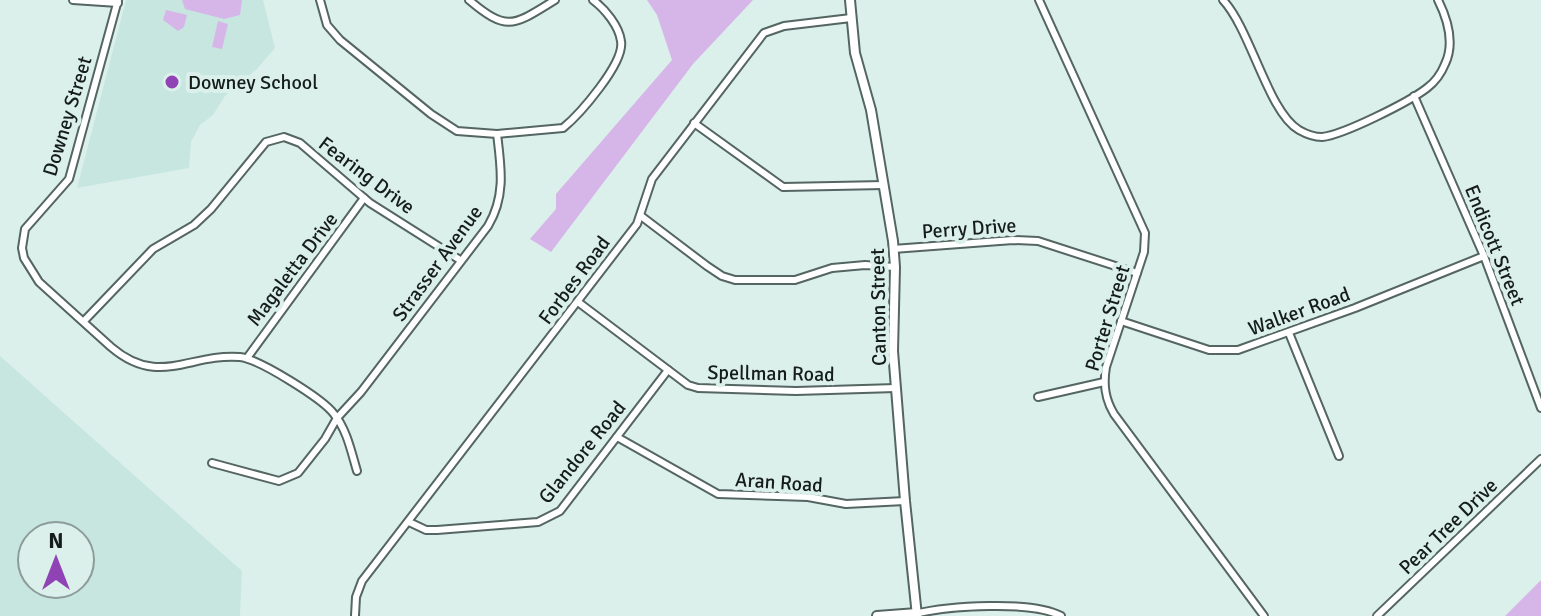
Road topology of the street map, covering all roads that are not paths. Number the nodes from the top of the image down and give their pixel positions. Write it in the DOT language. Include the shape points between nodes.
graph roads {
  1 [pos="73,0"];
  2 [pos="320,0"];
  3 [pos="469,0"];
  4 [pos="555,0"];
  5 [pos="593,0"];
  6 [pos="850,0"];
  7 [pos="1039,0"];
  8 [pos="1223,0"];
  9 [pos="1438,0"];
  10 [pos="118,2"];
  11 [pos="851,18"];
  12 [pos="1414,96"];
  13 [pos="694,123"];
  14 [pos="497,134"];
  15 [pos="884,185"];
  16 [pos="364,198"];
  17 [pos="641,216"];
  18 [pos="893,249"];
  19 [pos="1484,256"];
  20 [pos="460,260"];
  21 [pos="895,267"];
  22 [pos="1137,273"];
  23 [pos="578,302"];
  24 [pos="84,321"];
  25 [pos="1121,321"];
  26 [pos="1289,333"];
  27 [pos="247,358"];
  28 [pos="668,370"];
  29 [pos="1104,382"];
  30 [pos="896,388"];
  31 [pos="1038,397"];
  32 [pos="1541,408"];
  33 [pos="337,418"];
  34 [pos="617,437"];
  35 [pos="1339,456"];
  36 [pos="1541,459"];
  37 [pos="212,463"];
  38 [pos="357,471"];
  39 [pos="905,501"];
  40 [pos="409,522"];
  41 [pos="915,615"];
  42 [pos="355,616"];
  43 [pos="877,616"];
  44 [pos="1061,616"];
  45 [pos="1264,616"];
  46 [pos="1377,616"];
  1 -- 10 [label="street"];
  2 -- 14 [label="street" via="330,30 431,114 457,131"];
  3 -- 4 [label="street" via="496,21 506,22"];
  5 -- 14 [label="street" via="621,40 606,77 563,128"];
  6 -- 11 [label="main road, Canton Street"];
  7 -- 22 [label="street, Porter Street" via="1143,227 1145,245"];
  8 -- 12 [label="street" via="1285,118 1303,133 1336,134"];
  9 -- 12 [label="street" via="1448,25 1447,58 1437,79"];
  10 -- 24 [label="street, Downey Street" via="69,179 25,229 22,248 39,282"];
  11 -- 13 [label="street, Forbes Road" via="764,33"];
  11 -- 15 [label="main road, Canton Street"];
  12 -- 19 [label="street, Endicott Street"];
  13 -- 15 [label="street" via="783,187"];
  13 -- 17 [label="street, Forbes Road" via="652,179"];
  14 -- 20 [label="street, Strasser Avenue" via="500,199 488,226"];
  15 -- 18 [label="main road, Canton Street"];
  16 -- 20 [label="street, Fearing Drive"];
  16 -- 24 [label="street, Fearing Drive" via="300,143 272,139 211,209 153,249"];
  16 -- 27 [label="street, Magaletta Drive"];
  17 -- 21 [label="street" via="707,266 735,280 795,280 832,268"];
  17 -- 23 [label="street, Forbes Road"];
  18 -- 21 [label="main road, Canton Street"];
  18 -- 22 [label="street, Perry Drive" via="1038,241"];
  19 -- 26 [label="street, Walker Road"];
  19 -- 32 [label="street, Endicott Street"];
  20 -- 33 [label="street, Strasser Avenue"];
  21 -- 30 [label="main road, Canton Street"];
  22 -- 25 [label="street, Porter Street"];
  23 -- 28 [label="street, Spellman Road"];
  23 -- 40 [label="street, Forbes Road"];
  24 -- 27 [label="street" via="123,357 156,369"];
  25 -- 26 [label="street, Walker Road" via="1224,351"];
  25 -- 29 [label="street, Porter Street"];
  26 -- 35 [label="street"];
  27 -- 33 [label="street" via="282,376"];
  28 -- 30 [label="street, Spellman Road" via="698,388"];
  28 -- 34 [label="street, Glandore Road"];
  29 -- 31 [label="street"];
  29 -- 45 [label="street, Porter Street" via="1114,414"];
  30 -- 39 [label="main road, Canton Street"];
  33 -- 37 [label="street, Strasser Avenue" via="305,467 282,481"];
  33 -- 38 [label="street"];
  34 -- 39 [label="street, Aran Road" via="721,494 846,504"];
  34 -- 40 [label="street, Glandore Road" via="551,518 437,530"];
  36 -- 46 [label="street, Pear Tree Drive"];
  39 -- 41 [label="main road, Canton Street"];
  40 -- 42 [label="street, Forbes Road" via="362,581"];
  41 -- 43 [label="main road"];
  41 -- 44 [label="street" via="1028,606"];
}
